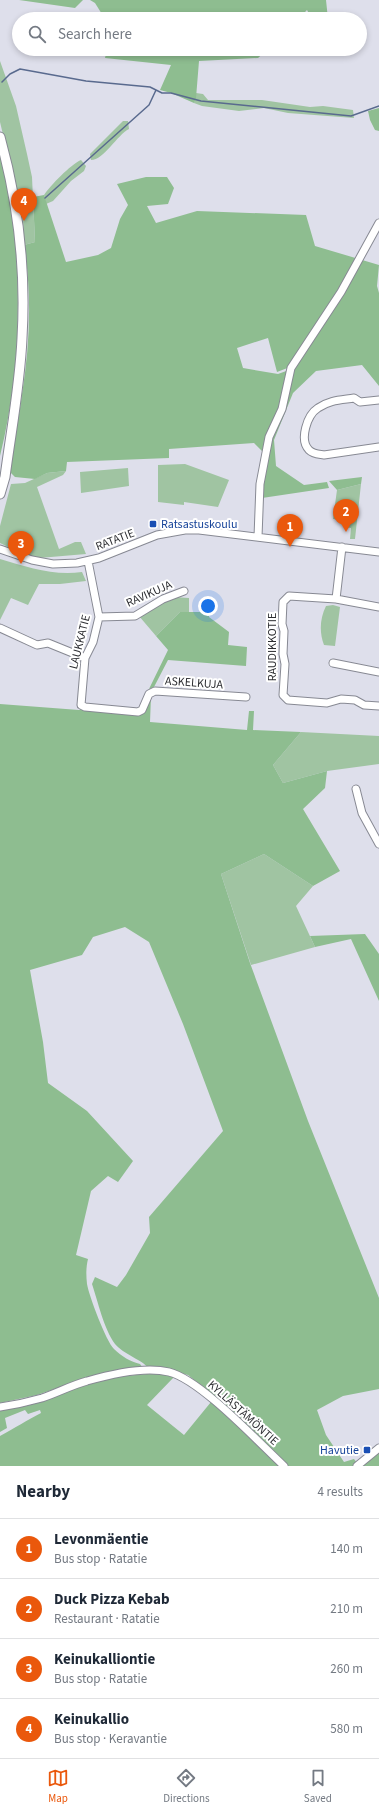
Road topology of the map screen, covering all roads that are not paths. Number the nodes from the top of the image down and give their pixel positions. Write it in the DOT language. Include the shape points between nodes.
graph roads {
  1 [pos="0,137"];
  2 [pos="379,223"];
  3 [pos="379,400"];
  4 [pos="379,448"];
  5 [pos="7,459"];
  6 [pos="0,479"];
  7 [pos="0,494"];
  8 [pos="258,537"];
  9 [pos="342,548"];
  10 [pos="1,549"];
  11 [pos="379,552"];
  12 [pos="88,561"];
  13 [pos="184,591"];
  14 [pos="336,599"];
  15 [pos="379,607"];
  16 [pos="99,617"];
  17 [pos="0,628"];
  18 [pos="85,658"];
  19 [pos="333,663"];
  20 [pos="379,672"];
  21 [pos="246,697"];
  22 [pos="81,705"];
  23 [pos="379,706"];
  24 [pos="356,789"];
  25 [pos="379,844"];
  26 [pos="0,1407"];
  27 [pos="379,1448"];
  28 [pos="284,1466"];
  29 [pos="357,1466"];
  1 -- 5 [label="main road" via="17,218 22,298 21,361"];
  2 -- 8 [label="street" via="341,292 291,368 282,409 269,437 260,484"];
  3 -- 4 [label="street" via="360,402 354,398 327,402 316,409 306,429 305,438 308,449 315,454"];
  5 -- 6 [label="main road"];
  5 -- 7 [label="main road"];
  8 -- 9 [label="street, RATATIE"];
  8 -- 12 [label="street, RATATIE" via="199,530 172,532 157,535"];
  9 -- 11 [label="street, RATATIE"];
  9 -- 14 [label="street"];
  10 -- 12 [label="street, RATATIE" via="53,564"];
  12 -- 16 [label="street, LAUKKATIE"];
  13 -- 16 [label="street, RAVIKUJA" via="163,599 135,616"];
  14 -- 15 [label="street"];
  14 -- 23 [label="street, RAUDIKKOTIE" via="289,596 286,598 282,624 284,698 327,703 341,699 355,700 364,705"];
  16 -- 18 [label="street, LAUKKATIE" via="93,642"];
  17 -- 18 [label="street" via="37,645 48,643"];
  18 -- 22 [label="street, LAUKKATIE"];
  19 -- 20 [label="street"];
  21 -- 22 [label="street, ASKELKUJA" via="155,691 149,694 142,710 138,712"];
  24 -- 25 [label="street" via="362,813"];
  26 -- 28 [label="street, KYLLÄSTÄMÖNTIE" via="40,1398 86,1381 116,1374 148,1370 171,1372 199,1389 228,1412"];
  27 -- 29 [label="street"];
}
